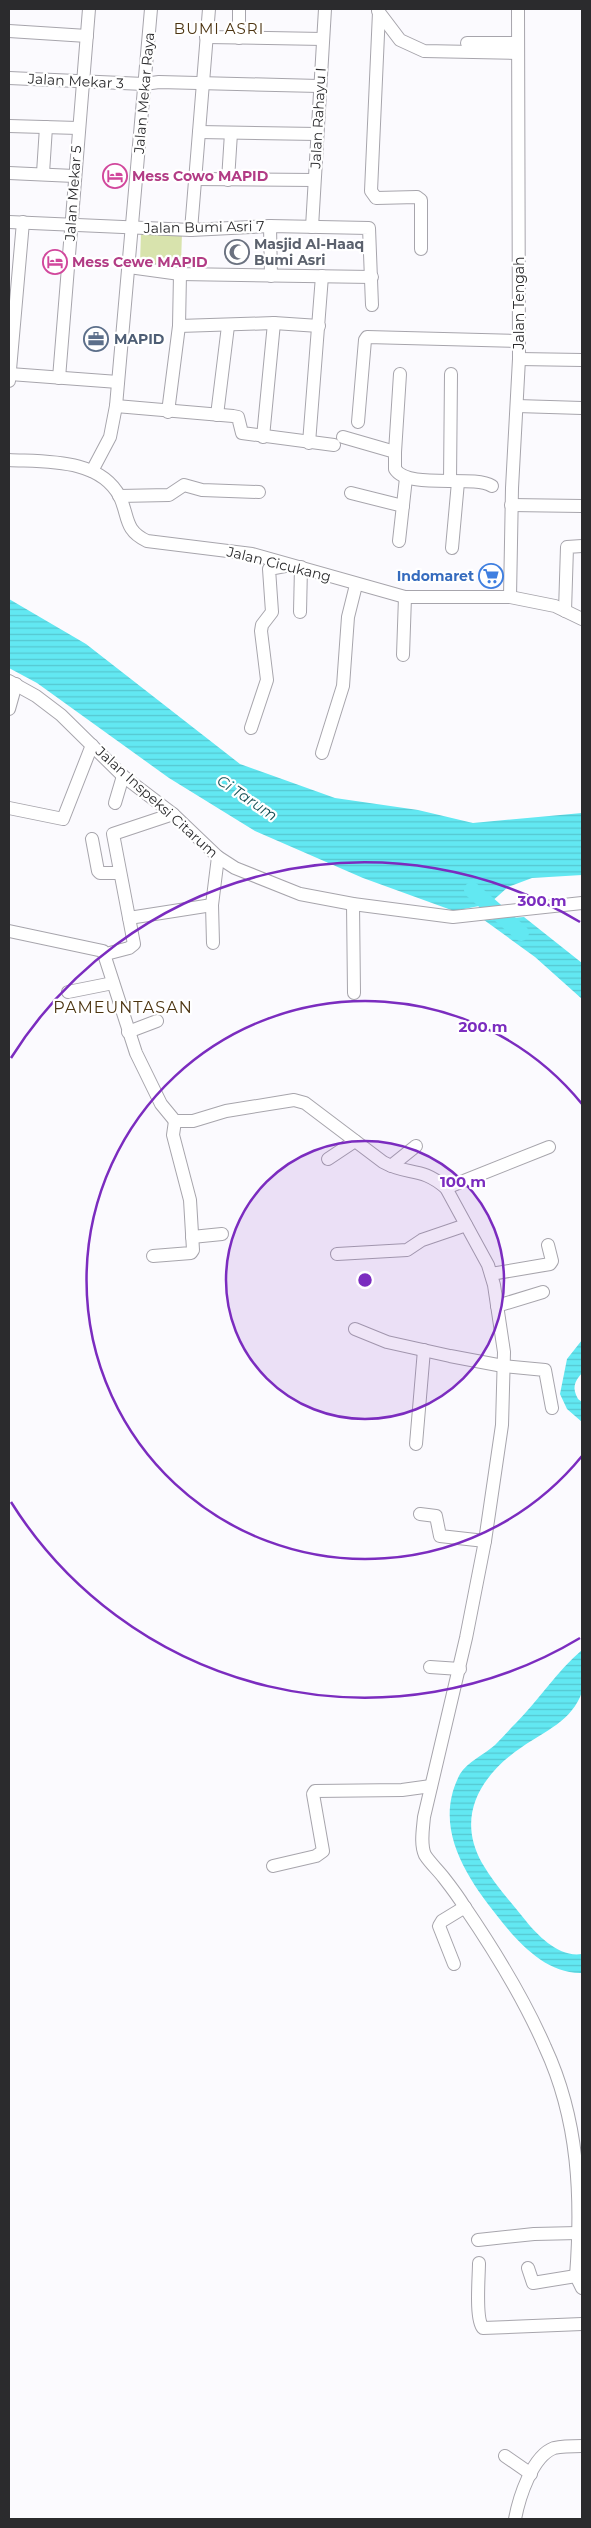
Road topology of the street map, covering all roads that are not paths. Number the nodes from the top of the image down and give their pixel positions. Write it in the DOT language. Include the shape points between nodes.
graph roads {
  1 [pos="89,9"];
  2 [pos="150,9"];
  3 [pos="209,9"];
  4 [pos="240,9"];
  5 [pos="325,9"];
  6 [pos="518,9"];
  7 [pos="378,10"];
  8 [pos="9,31"];
  9 [pos="87,36"];
  10 [pos="206,37"];
  11 [pos="239,38"];
  12 [pos="323,39"];
  13 [pos="378,40"];
  14 [pos="400,40"];
  15 [pos="517,48"];
  16 [pos="9,78"];
  17 [pos="83,81"];
  18 [pos="144,84"];
  19 [pos="203,85"];
  20 [pos="319,86"];
  21 [pos="9,126"];
  22 [pos="46,127"];
  23 [pos="78,128"];
  24 [pos="199,132"];
  25 [pos="231,133"];
  26 [pos="317,134"];
  27 [pos="9,173"];
  28 [pos="43,173"];
  29 [pos="74,176"];
  30 [pos="194,179"];
  31 [pos="228,180"];
  32 [pos="314,180"];
  33 [pos="9,222"];
  34 [pos="23,222"];
  35 [pos="71,224"];
  36 [pos="270,226"];
  37 [pos="312,227"];
  38 [pos="133,228"];
  39 [pos="191,230"];
  40 [pos="422,249"];
  41 [pos="129,267"];
  42 [pos="180,274"];
  43 [pos="271,276"];
  44 [pos="322,276"];
  45 [pos="372,277"];
  46 [pos="372,305"];
  47 [pos="274,323"];
  48 [pos="179,326"];
  49 [pos="228,326"];
  50 [pos="319,326"];
  51 [pos="519,341"];
  52 [pos="519,359"];
  53 [pos="582,360"];
  54 [pos="400,374"];
  55 [pos="451,374"];
  56 [pos="9,378"];
  57 [pos="59,378"];
  58 [pos="118,382"];
  59 [pos="116,406"];
  60 [pos="517,406"];
  61 [pos="582,408"];
  62 [pos="168,412"];
  63 [pos="217,415"];
  64 [pos="358,422"];
  65 [pos="263,437"];
  66 [pos="309,442"];
  67 [pos="395,452"];
  68 [pos="9,460"];
  69 [pos="92,471"];
  70 [pos="406,478"];
  71 [pos="459,482"];
  72 [pos="512,488"];
  73 [pos="259,492"];
  74 [pos="351,493"];
  75 [pos="119,496"];
  76 [pos="511,505"];
  77 [pos="404,506"];
  78 [pos="582,506"];
  79 [pos="399,541"];
  80 [pos="582,546"];
  81 [pos="452,548"];
  82 [pos="288,564"];
  83 [pos="301,567"];
  84 [pos="356,585"];
  85 [pos="405,597"];
  86 [pos="510,597"];
  87 [pos="565,611"];
  88 [pos="300,612"];
  89 [pos="582,619"];
  90 [pos="403,656"];
  91 [pos="13,682"];
  92 [pos="9,709"];
  93 [pos="251,728"];
  94 [pos="92,745"];
  95 [pos="322,753"];
  96 [pos="123,776"];
  97 [pos="115,803"];
  98 [pos="9,808"];
  99 [pos="173,814"];
  100 [pos="92,839"];
  101 [pos="218,858"];
  102 [pos="119,873"];
  103 [pos="582,903"];
  104 [pos="353,904"];
  105 [pos="212,905"];
  106 [pos="129,918"];
  107 [pos="9,931"];
  108 [pos="213,943"];
  109 [pos="106,954"];
  110 [pos="114,983"];
  111 [pos="68,992"];
  112 [pos="354,993"];
  113 [pos="157,1021"];
  114 [pos="128,1032"];
  115 [pos="175,1121"];
  116 [pos="355,1141"];
  117 [pos="416,1146"];
  118 [pos="550,1147"];
  119 [pos="328,1159"];
  120 [pos="391,1166"];
  121 [pos="446,1188"];
  122 [pos="466,1225"];
  123 [pos="222,1234"];
  124 [pos="192,1237"];
  125 [pos="548,1245"];
  126 [pos="337,1254"];
  127 [pos="153,1256"];
  128 [pos="491,1274"];
  129 [pos="543,1292"];
  130 [pos="497,1306"];
  131 [pos="355,1330"];
  132 [pos="424,1350"];
  133 [pos="503,1366"];
  134 [pos="552,1408"];
  135 [pos="416,1444"];
  136 [pos="420,1514"];
  137 [pos="485,1541"];
  138 [pos="430,1667"];
  139 [pos="460,1669"];
  140 [pos="431,1786"];
  141 [pos="273,1866"];
  142 [pos="465,1907"];
  143 [pos="454,1964"];
  144 [pos="578,2233"];
  145 [pos="478,2240"];
  146 [pos="479,2263"];
  147 [pos="528,2268"];
  148 [pos="576,2276"];
  149 [pos="582,2288"];
  150 [pos="582,2324"];
  151 [pos="582,2446"];
  152 [pos="505,2456"];
  153 [pos="531,2474"];
  154 [pos="515,2519"];
  1 -- 9 [label="street, Jalan Mekar 5"];
  2 -- 18 [label="street, Jalan Mekar Raya"];
  3 -- 10 [label="street"];
  4 -- 11 [label="street"];
  5 -- 12 [label="street, Jalan Rahayu I"];
  6 -- 15 [label="street, Jalan Tengah"];
  7 -- 13 [label="street"];
  7 -- 14 [label="street"];
  8 -- 9 [label="street"];
  9 -- 17 [label="street, Jalan Mekar 5"];
  10 -- 11 [label="street"];
  10 -- 19 [label="street"];
  11 -- 12 [label="street"];
  12 -- 20 [label="street, Jalan Rahayu I"];
  13 -- 14 [label="street"];
  13 -- 40 [label="street" via="370,191 376,198 417,197 421,200"];
  14 -- 15 [label="street" via="424,51"];
  15 -- 51 [label="street, Jalan Tengah"];
  16 -- 17 [label="street, Jalan Mekar 3"];
  17 -- 18 [label="street, Jalan Mekar 3"];
  17 -- 23 [label="street, Jalan Mekar 5"];
  18 -- 19 [label="street, Jalan Mekar 3"];
  18 -- 38 [label="street, Jalan Mekar Raya"];
  19 -- 20 [label="street, Jalan Mekar 3"];
  19 -- 24 [label="street"];
  20 -- 26 [label="street, Jalan Rahayu I"];
  21 -- 22 [label="street"];
  22 -- 23 [label="street"];
  22 -- 28 [label="street"];
  23 -- 29 [label="street, Jalan Mekar 5"];
  24 -- 25 [label="street"];
  24 -- 30 [label="street"];
  25 -- 26 [label="street"];
  25 -- 31 [label="street"];
  26 -- 32 [label="street, Jalan Rahayu I"];
  27 -- 28 [label="street"];
  28 -- 29 [label="street"];
  29 -- 35 [label="street, Jalan Mekar 5"];
  30 -- 31 [label="street"];
  30 -- 39 [label="street"];
  31 -- 32 [label="street"];
  32 -- 37 [label="street, Jalan Rahayu I"];
  33 -- 34 [label="street, Jalan Bumi Asri 7"];
  34 -- 35 [label="street, Jalan Bumi Asri 7"];
  34 -- 56 [label="street"];
  35 -- 38 [label="street, Jalan Bumi Asri 7"];
  35 -- 57 [label="street, Jalan Mekar 5"];
  36 -- 37 [label="street, Jalan Bumi Asri 7"];
  36 -- 39 [label="street, Jalan Bumi Asri 7"];
  36 -- 43 [label="street"];
  37 -- 45 [label="street, Jalan Bumi Asri 7" via="366,228 370,231"];
  38 -- 39 [label="street, Jalan Bumi Asri 7"];
  38 -- 41 [label="street, Jalan Mekar Raya"];
  41 -- 42 [label="street"];
  41 -- 58 [label="street, Jalan Mekar Raya"];
  42 -- 43 [label="street"];
  42 -- 48 [label="street"];
  43 -- 44 [label="street"];
  44 -- 45 [label="street"];
  44 -- 50 [label="street"];
  45 -- 46 [label="street"];
  47 -- 49 [label="street"];
  47 -- 50 [label="street"];
  47 -- 65 [label="street"];
  48 -- 49 [label="street"];
  48 -- 62 [label="street"];
  49 -- 63 [label="street"];
  50 -- 66 [label="street"];
  51 -- 52 [label="street, Jalan Tengah"];
  51 -- 64 [label="street" via="367,337"];
  52 -- 53 [label="street"];
  52 -- 60 [label="street, Jalan Tengah"];
  54 -- 67 [label="street"];
  55 -- 71 [label="street"];
  56 -- 57 [label="street"];
  57 -- 58 [label="street"];
  58 -- 59 [label="street, Jalan Mekar Raya"];
  59 -- 62 [label="street"];
  59 -- 69 [label="street, Jalan Mekar Raya" via="110,437"];
  60 -- 61 [label="street"];
  60 -- 72 [label="street, Jalan Tengah"];
  62 -- 63 [label="street"];
  63 -- 65 [label="street" via="238,417 242,433"];
  65 -- 66 [label="street"];
  66 -- 67 [label="street" via="338,441"];
  67 -- 70 [label="street" via="395,469"];
  68 -- 69 [label="street, Jalan Cicukang" via="72,464"];
  69 -- 75 [label="street, Jalan Cicukang"];
  70 -- 71 [label="street"];
  70 -- 77 [label="street"];
  71 -- 72 [label="street"];
  71 -- 81 [label="street"];
  72 -- 76 [label="street, Jalan Tengah"];
  73 -- 75 [label="street" via="202,490 184,485 169,495"];
  74 -- 77 [label="street"];
  75 -- 82 [label="street, Jalan Cicukang" via="130,528 146,541 252,554"];
  76 -- 78 [label="street"];
  76 -- 86 [label="street, Jalan Tengah"];
  77 -- 79 [label="street"];
  80 -- 87 [label="street" via="566,547"];
  82 -- 83 [label="street, Jalan Cicukang"];
  82 -- 93 [label="street" via="269,569 272,609 261,631 267,680"];
  83 -- 84 [label="street, Jalan Cicukang"];
  83 -- 88 [label="street"];
  84 -- 85 [label="street, Jalan Cicukang"];
  84 -- 95 [label="street" via="348,617 343,686"];
  85 -- 86 [label="street, Jalan Cicukang"];
  85 -- 90 [label="street"];
  86 -- 87 [label="street, Jalan Cicukang"];
  87 -- 89 [label="street, Jalan Cicukang"];
  91 -- 92 [label="street"];
  91 -- 94 [label="street, Jalan Inspeksi Citarum" via="48,704"];
  94 -- 96 [label="street, Jalan Inspeksi Citarum"];
  94 -- 98 [label="street" via="63,819"];
  96 -- 97 [label="street"];
  96 -- 99 [label="street, Jalan Inspeksi Citarum"];
  99 -- 101 [label="street, Jalan Inspeksi Citarum"];
  99 -- 102 [label="street" via="113,834"];
  100 -- 102 [label="street" via="98,871"];
  101 -- 104 [label="street, Jalan Inspeksi Citarum" via="300,894"];
  101 -- 105 [label="street"];
  102 -- 106 [label="street"];
  103 -- 104 [label="street, Jalan Inspeksi Citarum" via="468,917"];
  104 -- 112 [label="street"];
  105 -- 106 [label="street"];
  105 -- 108 [label="street"];
  106 -- 109 [label="street" via="134,944"];
  107 -- 109 [label="street" via="90,947"];
  109 -- 110 [label="street"];
  110 -- 111 [label="street"];
  110 -- 114 [label="street"];
  113 -- 114 [label="street"];
  114 -- 115 [label="street" via="161,1104"];
  115 -- 116 [label="street" via="193,1121 226,1111 299,1100"];
  115 -- 124 [label="street" via="173,1135 190,1200"];
  116 -- 119 [label="street"];
  116 -- 120 [label="street"];
  117 -- 120 [label="street"];
  118 -- 121 [label="street"];
  120 -- 121 [label="street" via="421,1172"];
  121 -- 122 [label="street"];
  122 -- 126 [label="street" via="422,1240 407,1250"];
  122 -- 128 [label="street"];
  123 -- 124 [label="street"];
  124 -- 127 [label="street" via="192,1252"];
  125 -- 128 [label="street" via="550,1264"];
  128 -- 130 [label="street"];
  129 -- 130 [label="street"];
  130 -- 133 [label="street"];
  131 -- 132 [label="street" via="387,1342"];
  132 -- 133 [label="street"];
  132 -- 135 [label="street"];
  133 -- 134 [label="street" via="545,1370"];
  133 -- 137 [label="street" via="502,1425"];
  136 -- 137 [label="street" via="436,1516 440,1536"];
  137 -- 139 [label="street"];
  138 -- 139 [label="street"];
  139 -- 140 [label="street"];
  140 -- 141 [label="street" via="402,1790 314,1792 323,1851 316,1856"];
  140 -- 142 [label="street" via="424,1817 424,1853"];
  142 -- 143 [label="street" via="439,1926"];
  142 -- 144 [label="street" via="538,2032 558,2076 574,2144"];
  144 -- 145 [label="street"];
  144 -- 148 [label="street"];
  146 -- 150 [label="street" via="480,2325 483,2328"];
  147 -- 148 [label="street" via="533,2283"];
  148 -- 149 [label="street"];
  151 -- 153 [label="street" via="549,2451 541,2457"];
  152 -- 153 [label="street"];
  153 -- 154 [label="street"];
}
